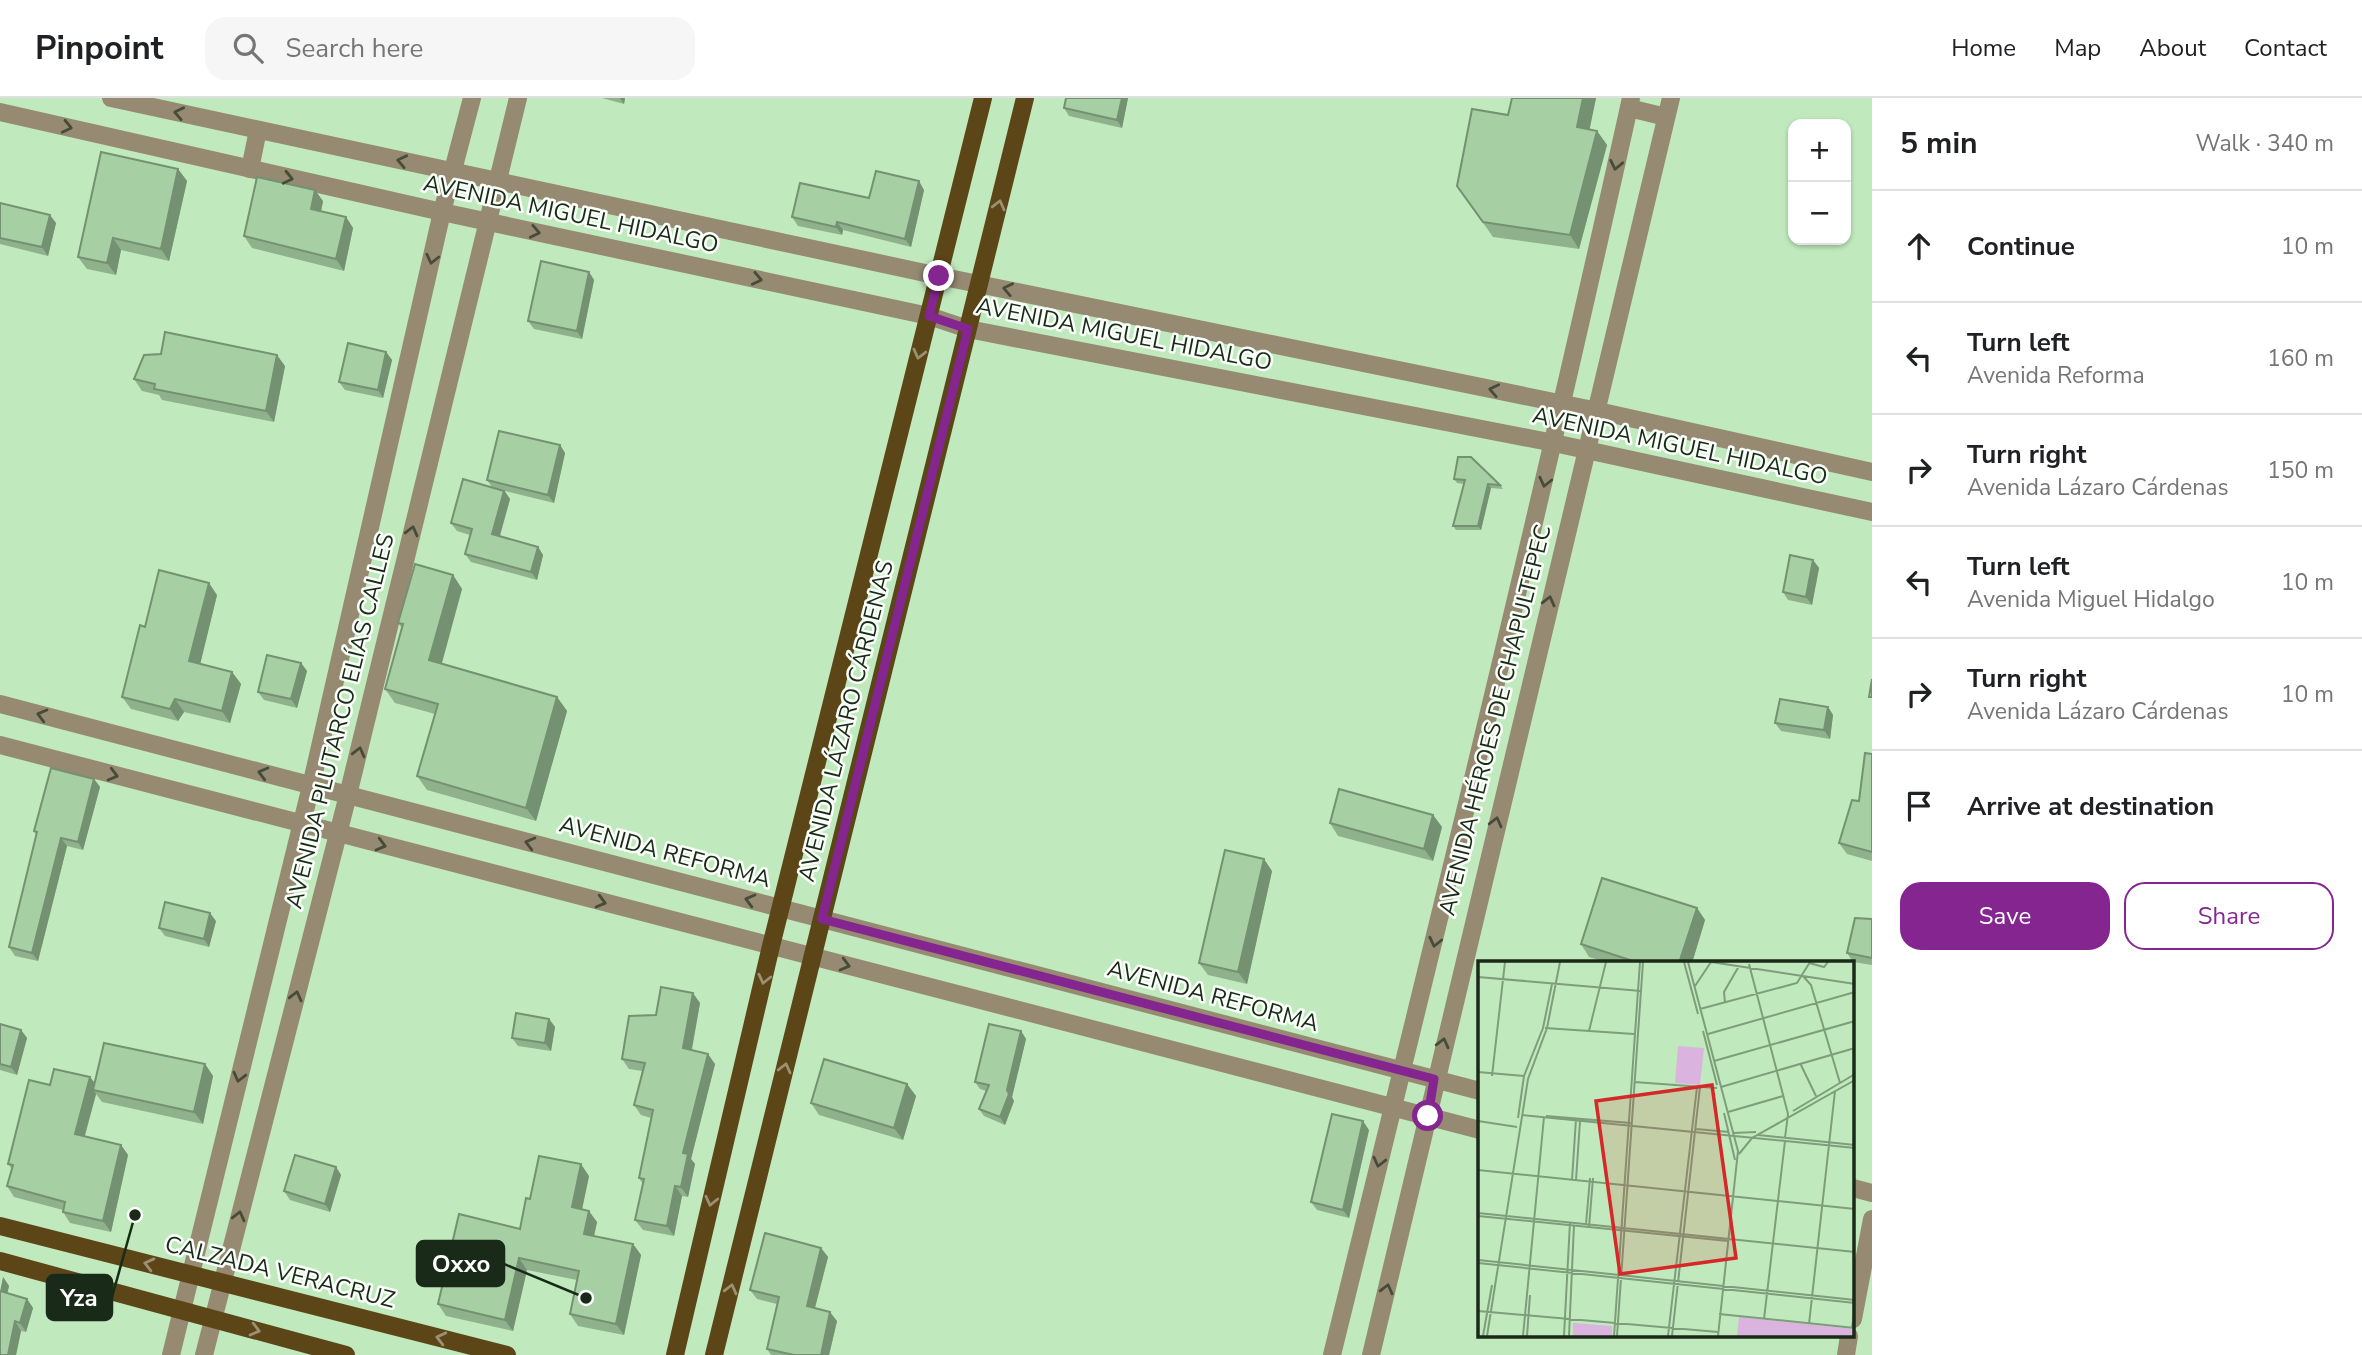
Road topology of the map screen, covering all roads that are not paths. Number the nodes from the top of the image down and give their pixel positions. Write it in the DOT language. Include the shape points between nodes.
graph roads {
  1 [pos="111,98"];
  2 [pos="472,98"];
  3 [pos="519,98"];
  4 [pos="983,98"];
  5 [pos="1025,98"];
  6 [pos="1671,98"];
  7 [pos="1630,103"];
  8 [pos="0,112"];
  9 [pos="1666,117"];
  10 [pos="258,130"];
  11 [pos="250,169"];
  12 [pos="453,172"];
  13 [pos="499,180"];
  14 [pos="442,212"];
  15 [pos="486,221"];
  16 [pos="939,276"];
  17 [pos="979,283"];
  18 [pos="929,316"];
  19 [pos="968,329"];
  20 [pos="1563,405"];
  21 [pos="1598,411"];
  22 [pos="1554,443"];
  23 [pos="1586,450"];
  24 [pos="1872,472"];
  25 [pos="1872,512"];
  26 [pos="0,704"];
  27 [pos="0,745"];
  28 [pos="311,786"];
  29 [pos="348,795"];
  30 [pos="300,823"];
  31 [pos="338,833"];
  32 [pos="781,908"];
  33 [pos="822,919"];
  34 [pos="771,946"];
  35 [pos="813,957"];
  36 [pos="1404,1071"];
  37 [pos="1434,1079"];
  38 [pos="1478,1090"];
  39 [pos="1393,1108"];
  40 [pos="1428,1116"];
  41 [pos="1478,1129"];
  42 [pos="1854,1188"];
  43 [pos="1872,1193"];
  44 [pos="1865,1225"];
  45 [pos="0,1226"];
  46 [pos="0,1262"];
  47 [pos="191,1274"];
  48 [pos="222,1282"];
  49 [pos="182,1310"];
  50 [pos="1854,1311"];
  51 [pos="213,1318"];
  52 [pos="171,1355"];
  53 [pos="204,1355"];
  54 [pos="346,1355"];
  55 [pos="507,1355"];
  56 [pos="675,1355"];
  57 [pos="714,1355"];
  58 [pos="1332,1355"];
  59 [pos="1371,1355"];
  10 -- 1 [label="street, AVENIDA MIGUEL HIDALGO, one-way"];
  2 -- 12 [label="street, AVENIDA PLUTARCO ELÍAS CALLES"];
  3 -- 13 [label="street, AVENIDA PLUTARCO ELÍAS CALLES"];
  4 -- 16 [label="main road, AVENIDA LÁZARO CÁRDENAS"];
  17 -- 5 [label="main road, AVENIDA LÁZARO CÁRDENAS, one-way"];
  6 -- 9 [label="street, AVENIDA HÉROES DE CHAPULTEPEC"];
  7 -- 9 [label="street"];
  7 -- 20 [label="street, AVENIDA HÉROES DE CHAPULTEPEC, one-way"];
  8 -- 11 [label="street, AVENIDA MIGUEL HIDALGO, one-way"];
  9 -- 21 [label="street, AVENIDA HÉROES DE CHAPULTEPEC"];
  10 -- 11 [label="street"];
  12 -- 10 [label="street, AVENIDA MIGUEL HIDALGO, one-way"];
  11 -- 14 [label="street, AVENIDA MIGUEL HIDALGO, one-way"];
  12 -- 13 [label="street, AVENIDA MIGUEL HIDALGO"];
  12 -- 14 [label="street, AVENIDA PLUTARCO ELÍAS CALLES"];
  13 -- 15 [label="street, AVENIDA PLUTARCO ELÍAS CALLES"];
  13 -- 16 [label="street, AVENIDA MIGUEL HIDALGO"];
  14 -- 15 [label="street, AVENIDA MIGUEL HIDALGO"];
  14 -- 28 [label="street, AVENIDA PLUTARCO ELÍAS CALLES, one-way"];
  15 -- 18 [label="street, AVENIDA MIGUEL HIDALGO, one-way"];
  29 -- 15 [label="street, AVENIDA PLUTARCO ELÍAS CALLES, one-way"];
  16 -- 17 [label="street, AVENIDA MIGUEL HIDALGO"];
  16 -- 18 [label="main road, AVENIDA LÁZARO CÁRDENAS"];
  17 -- 19 [label="main road, AVENIDA LÁZARO CÁRDENAS"];
  20 -- 17 [label="street, AVENIDA MIGUEL HIDALGO, one-way"];
  18 -- 19 [label="street, AVENIDA MIGUEL HIDALGO"];
  18 -- 32 [label="main road, AVENIDA LÁZARO CÁRDENAS, one-way"];
  19 -- 22 [label="street, AVENIDA MIGUEL HIDALGO"];
  19 -- 33 [label="main road, AVENIDA LÁZARO CÁRDENAS"];
  20 -- 21 [label="street, AVENIDA MIGUEL HIDALGO"];
  20 -- 22 [label="street, AVENIDA HÉROES DE CHAPULTEPEC"];
  21 -- 23 [label="street, AVENIDA HÉROES DE CHAPULTEPEC"];
  21 -- 24 [label="street, AVENIDA MIGUEL HIDALGO"];
  22 -- 23 [label="street, AVENIDA MIGUEL HIDALGO"];
  22 -- 36 [label="street, AVENIDA HÉROES DE CHAPULTEPEC, one-way"];
  23 -- 25 [label="street, AVENIDA MIGUEL HIDALGO"];
  37 -- 23 [label="street, AVENIDA HÉROES DE CHAPULTEPEC, one-way"];
  28 -- 26 [label="street, AVENIDA REFORMA, one-way"];
  27 -- 30 [label="street, one-way"];
  28 -- 29 [label="street, AVENIDA REFORMA"];
  28 -- 30 [label="street, AVENIDA PLUTARCO ELÍAS CALLES"];
  29 -- 31 [label="street, AVENIDA PLUTARCO ELÍAS CALLES"];
  32 -- 29 [label="street, AVENIDA REFORMA, one-way"];
  30 -- 31 [label="street"];
  30 -- 47 [label="street, AVENIDA PLUTARCO ELÍAS CALLES, one-way"];
  31 -- 34 [label="street, one-way"];
  48 -- 31 [label="street, AVENIDA PLUTARCO ELÍAS CALLES, one-way"];
  32 -- 33 [label="street, AVENIDA REFORMA"];
  32 -- 34 [label="main road, AVENIDA LÁZARO CÁRDENAS"];
  33 -- 35 [label="main road, AVENIDA LÁZARO CÁRDENAS"];
  33 -- 36 [label="street, AVENIDA REFORMA"];
  34 -- 35 [label="street"];
  34 -- 56 [label="main road, AVENIDA LÁZARO CÁRDENAS, one-way"];
  35 -- 39 [label="street, one-way"];
  57 -- 35 [label="main road, AVENIDA LÁZARO CÁRDENAS, one-way"];
  36 -- 37 [label="street, AVENIDA REFORMA"];
  36 -- 39 [label="street, AVENIDA HÉROES DE CHAPULTEPEC"];
  37 -- 38 [label="street, AVENIDA REFORMA"];
  37 -- 40 [label="street, AVENIDA HÉROES DE CHAPULTEPEC"];
  39 -- 40 [label="street"];
  39 -- 58 [label="street, AVENIDA HÉROES DE CHAPULTEPEC, one-way"];
  40 -- 41 [label="street"];
  59 -- 40 [label="street, AVENIDA HÉROES DE CHAPULTEPEC, one-way"];
  42 -- 43 [label="street"];
  44 -- 50 [label="street"];
  47 -- 45 [label="main road, CALZADA VERACRUZ, one-way"];
  46 -- 49 [label="main road"];
  47 -- 48 [label="main road, CALZADA VERACRUZ"];
  47 -- 49 [label="street, AVENIDA PLUTARCO ELÍAS CALLES"];
  48 -- 51 [label="street, AVENIDA PLUTARCO ELÍAS CALLES"];
  55 -- 48 [label="main road, CALZADA VERACRUZ, one-way"];
  49 -- 51 [label="main road"];
  49 -- 52 [label="street, AVENIDA PLUTARCO ELÍAS CALLES"];
  51 -- 53 [label="street, AVENIDA PLUTARCO ELÍAS CALLES"];
  51 -- 54 [label="main road, one-way"];
}
